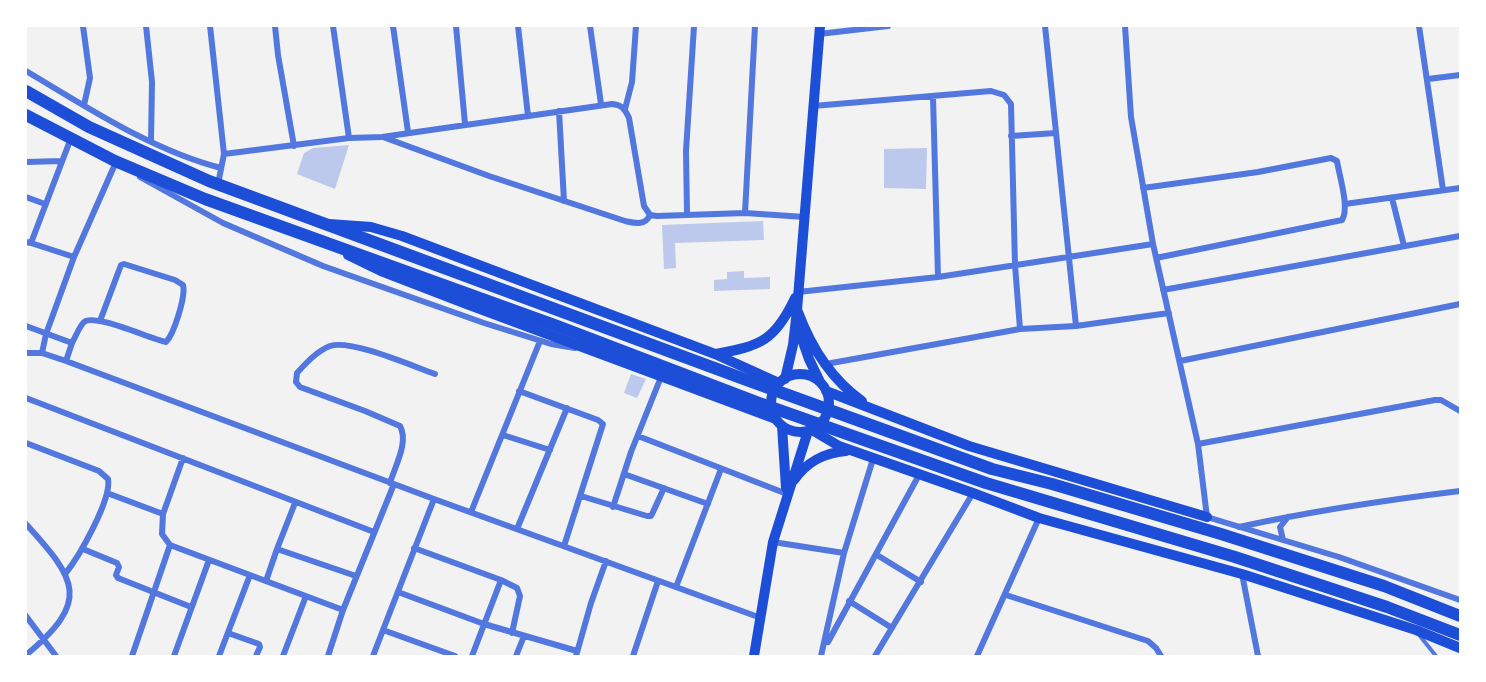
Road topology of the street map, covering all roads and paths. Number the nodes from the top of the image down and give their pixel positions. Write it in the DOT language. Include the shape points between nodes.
graph roads {
  1 [pos="83,26"];
  2 [pos="146,26"];
  3 [pos="210,26"];
  4 [pos="275,26"];
  5 [pos="333,26"];
  6 [pos="393,26"];
  7 [pos="456,26"];
  8 [pos="518,26"];
  9 [pos="590,26"];
  10 [pos="636,26"];
  11 [pos="694,26"];
  12 [pos="755,26"];
  13 [pos="888,26"];
  14 [pos="1045,26"];
  15 [pos="1125,26"];
  16 [pos="1419,26"];
  17 [pos="820,30"];
  18 [pos="26,71"];
  19 [pos="1461,75"];
  20 [pos="1428,79"];
  21 [pos="26,91"];
  22 [pos="933,97"];
  23 [pos="601,104"];
  24 [pos="84,105"];
  25 [pos="813,106"];
  26 [pos="625,110"];
  27 [pos="559,111"];
  28 [pos="26,115"];
  29 [pos="528,116"];
  30 [pos="465,124"];
  31 [pos="408,132"];
  32 [pos="1056,133"];
  33 [pos="1011,136"];
  34 [pos="382,137"];
  35 [pos="71,138"];
  36 [pos="349,138"];
  37 [pos="151,141"];
  38 [pos="294,146"];
  39 [pos="224,154"];
  40 [pos="62,161"];
  41 [pos="115,161"];
  42 [pos="26,162"];
  43 [pos="221,168"];
  44 [pos="218,184"];
  45 [pos="1143,188"];
  46 [pos="1461,188"];
  47 [pos="1443,190"];
  48 [pos="26,197"];
  49 [pos="1392,198"];
  50 [pos="564,201"];
  51 [pos="45,204"];
  52 [pos="1345,204"];
  53 [pos="745,213"];
  54 [pos="687,214"];
  55 [pos="650,215"];
  56 [pos="805,217"];
  57 [pos="324,224"];
  58 [pos="1461,236"];
  59 [pos="28,243"];
  60 [pos="1153,244"];
  61 [pos="1404,246"];
  62 [pos="335,247"];
  63 [pos="74,257"];
  64 [pos="1068,257"];
  65 [pos="1156,258"];
  66 [pos="1015,265"];
  67 [pos="938,277"];
  68 [pos="1163,290"];
  69 [pos="798,292"];
  70 [pos="1461,304"];
  71 [pos="798,310"];
  72 [pos="1169,313"];
  73 [pos="99,321"];
  74 [pos="796,322"];
  75 [pos="26,326"];
  76 [pos="1076,326"];
  77 [pos="1020,329"];
  78 [pos="46,334"];
  79 [pos="540,340"];
  80 [pos="72,343"];
  81 [pos="586,348"];
  82 [pos="26,353"];
  83 [pos="42,353"];
  84 [pos="716,354"];
  85 [pos="66,361"];
  86 [pos="1180,361"];
  87 [pos="825,364"];
  88 [pos="435,374"];
  89 [pos="661,377"];
  90 [pos="782,381"];
  91 [pos="823,386"];
  92 [pos="519,391"];
  93 [pos="26,398"];
  94 [pos="567,408"];
  95 [pos="874,409"];
  96 [pos="1461,411"];
  97 [pos="779,422"];
  98 [pos="810,431"];
  99 [pos="503,435"];
  100 [pos="638,436"];
  101 [pos="26,442"];
  102 [pos="1198,444"];
  103 [pos="550,450"];
  104 [pos="849,450"];
  105 [pos="183,458"];
  106 [pos="873,459"];
  107 [pos="722,469"];
  108 [pos="624,474"];
  109 [pos="920,475"];
  110 [pos="392,483"];
  111 [pos="664,488"];
  112 [pos="1461,491"];
  113 [pos="107,493"];
  114 [pos="973,493"];
  115 [pos="787,494"];
  116 [pos="581,496"];
  117 [pos="434,499"];
  118 [pos="295,503"];
  119 [pos="708,504"];
  120 [pos="613,507"];
  121 [pos="471,512"];
  122 [pos="163,514"];
  123 [pos="1290,516"];
  124 [pos="1039,518"];
  125 [pos="1207,518"];
  126 [pos="26,525"];
  127 [pos="1236,527"];
  128 [pos="517,528"];
  129 [pos="374,532"];
  130 [pos="1283,540"];
  131 [pos="773,542"];
  132 [pos="170,545"];
  133 [pos="564,546"];
  134 [pos="414,548"];
  135 [pos="83,549"];
  136 [pos="277,549"];
  137 [pos="844,553"];
  138 [pos="877,555"];
  139 [pos="209,560"];
  140 [pos="606,561"];
  141 [pos="65,574"];
  142 [pos="1242,574"];
  143 [pos="250,575"];
  144 [pos="356,576"];
  145 [pos="501,580"];
  146 [pos="266,581"];
  147 [pos="658,581"];
  148 [pos="921,582"];
  149 [pos="676,587"];
  150 [pos="155,592"];
  151 [pos="398,592"];
  152 [pos="1006,595"];
  153 [pos="306,596"];
  154 [pos="1461,600"];
  155 [pos="849,601"];
  156 [pos="191,607"];
  157 [pos="343,610"];
  158 [pos="26,616"];
  159 [pos="1461,616"];
  160 [pos="761,618"];
  161 [pos="484,624"];
  162 [pos="892,628"];
  163 [pos="383,630"];
  164 [pos="1416,630"];
  165 [pos="228,633"];
  166 [pos="512,633"];
  167 [pos="1461,635"];
  168 [pos="524,636"];
  169 [pos="44,640"];
  170 [pos="1461,648"];
  171 [pos="435,653"];
  172 [pos="577,654"];
  173 [pos="822,654"];
  174 [pos="26,655"];
  175 [pos="331,656"];
  176 [pos="56,657"];
  177 [pos="132,657"];
  178 [pos="174,657"];
  179 [pos="219,657"];
  180 [pos="256,657"];
  181 [pos="283,657"];
  182 [pos="373,657"];
  183 [pos="455,657"];
  184 [pos="472,657"];
  185 [pos="516,657"];
  186 [pos="633,657"];
  187 [pos="754,657"];
  188 [pos="875,657"];
  189 [pos="977,657"];
  190 [pos="1161,657"];
  191 [pos="1258,657"];
  192 [pos="1436,657"];
  1 -- 24 [label="street" via="90,78"];
  2 -- 37 [label="street" via="152,82"];
  3 -- 39 [label="street"];
  4 -- 38 [label="street"];
  5 -- 36 [label="street"];
  6 -- 31 [label="street"];
  7 -- 30 [label="street"];
  8 -- 29 [label="street"];
  9 -- 23 [label="street"];
  10 -- 26 [label="street" via="633,82"];
  11 -- 54 [label="street" via="686,151"];
  12 -- 53 [label="street"];
  13 -- 17 [label="street"];
  14 -- 32 [label="street"];
  15 -- 45 [label="street" via="1131,117"];
  16 -- 20 [label="street"];
  17 -- 25 [label="main road"];
  18 -- 24 [label="street"];
  19 -- 20 [label="street"];
  20 -- 47 [label="street"];
  21 -- 44 [label="highway" via="89,127"];
  22 -- 25 [label="street"];
  22 -- 33 [label="street" via="991,91 1004,95 1011,104"];
  22 -- 67 [label="street"];
  23 -- 26 [label="street" via="619,105"];
  23 -- 27 [label="street"];
  24 -- 37 [label="street"];
  25 -- 56 [label="main road"];
  26 -- 55 [label="street" via="644,206"];
  27 -- 29 [label="street"];
  27 -- 50 [label="street"];
  28 -- 35 [label="highway"];
  29 -- 30 [label="street"];
  30 -- 31 [label="street"];
  31 -- 34 [label="street"];
  32 -- 33 [label="street"];
  32 -- 64 [label="street"];
  33 -- 66 [label="street"];
  34 -- 36 [label="street"];
  34 -- 50 [label="street"];
  35 -- 40 [label="street"];
  35 -- 41 [label="highway"];
  36 -- 38 [label="street"];
  37 -- 43 [label="street"];
  38 -- 39 [label="street"];
  39 -- 43 [label="street"];
  40 -- 42 [label="street"];
  40 -- 51 [label="street"];
  41 -- 62 [label="highway"];
  41 -- 63 [label="street"];
  41 -- 79 [label="street" via="195,209 280,249 382,289"];
  43 -- 44 [label="street"];
  44 -- 57 [label="highway"];
  45 -- 52 [label="street" via="1331,158 1336,161"];
  45 -- 60 [label="street"];
  46 -- 47 [label="street"];
  47 -- 49 [label="street"];
  48 -- 51 [label="street"];
  49 -- 52 [label="street"];
  49 -- 61 [label="street"];
  50 -- 55 [label="street" via="632,223 644,222"];
  51 -- 59 [label="street"];
  52 -- 65 [label="street" via="1342,220"];
  53 -- 54 [label="street"];
  53 -- 56 [label="street"];
  54 -- 55 [label="street"];
  56 -- 69 [label="main road"];
  57 -- 84 [label="main road" via="355,225 402,236"];
  57 -- 159 [label="highway" via="992,469 1304,560"];
  58 -- 61 [label="street"];
  59 -- 63 [label="street"];
  60 -- 64 [label="street"];
  60 -- 65 [label="street"];
  61 -- 68 [label="street"];
  62 -- 81 [label="main road" via="375,268"];
  62 -- 167 [label="highway" via="963,475 1308,580"];
  63 -- 78 [label="street"];
  64 -- 66 [label="street"];
  64 -- 76 [label="street"];
  65 -- 68 [label="street"];
  66 -- 67 [label="street"];
  66 -- 77 [label="street"];
  67 -- 69 [label="street"];
  68 -- 72 [label="street"];
  69 -- 71 [label="main road"];
  69 -- 84 [label="main road" via="784,321 769,337 747,348"];
  70 -- 86 [label="street"];
  71 -- 74 [label="main road"];
  71 -- 87 [label="main road"];
  72 -- 76 [label="street"];
  72 -- 86 [label="street"];
  73 -- 73 [label="street" via="121,265 183,285 182,302 166,342"];
  73 -- 80 [label="street" via="86,321"];
  74 -- 90 [label="main road"];
  74 -- 91 [label="main road"];
  75 -- 78 [label="street"];
  76 -- 77 [label="street"];
  77 -- 87 [label="street"];
  78 -- 80 [label="street"];
  78 -- 83 [label="street"];
  79 -- 81 [label="street" via="568,348"];
  79 -- 92 [label="street"];
  80 -- 85 [label="street"];
  81 -- 89 [label="main road"];
  82 -- 83 [label="street"];
  83 -- 85 [label="street"];
  84 -- 90 [label="main road"];
  85 -- 110 [label="street"];
  86 -- 102 [label="street"];
  87 -- 95 [label="main road" via="856,397"];
  88 -- 110 [label="street" via="365,349 341,345 323,349 297,373 300,387 399,426 402,448"];
  89 -- 97 [label="main road"];
  89 -- 100 [label="street"];
  90 -- 91 [label="main road" via="807,375"];
  90 -- 97 [label="main road" via="771,400"];
  91 -- 95 [label="main road"];
  91 -- 98 [label="main road" via="829,404 826,416"];
  92 -- 94 [label="street"];
  92 -- 99 [label="street"];
  93 -- 105 [label="street"];
  94 -- 103 [label="street"];
  94 -- 116 [label="street" via="603,424"];
  95 -- 125 [label="main road" via="969,446"];
  96 -- 102 [label="street" via="1435,400"];
  97 -- 98 [label="main road" via="794,432"];
  97 -- 115 [label="main road"];
  98 -- 104 [label="main road"];
  98 -- 115 [label="main road"];
  99 -- 103 [label="street"];
  99 -- 121 [label="street"];
  100 -- 107 [label="street"];
  100 -- 108 [label="street"];
  101 -- 113 [label="street" via="105,474 109,483"];
  102 -- 125 [label="street"];
  103 -- 128 [label="street"];
  104 -- 106 [label="main road"];
  104 -- 115 [label="main road" via="811,462 792,482"];
  105 -- 118 [label="street"];
  105 -- 122 [label="street"];
  106 -- 109 [label="main road"];
  106 -- 137 [label="street"];
  107 -- 115 [label="street"];
  107 -- 119 [label="street"];
  108 -- 111 [label="street"];
  108 -- 120 [label="street"];
  109 -- 114 [label="main road"];
  109 -- 138 [label="street"];
  110 -- 117 [label="street"];
  110 -- 129 [label="street"];
  111 -- 119 [label="street"];
  111 -- 120 [label="street" via="651,516"];
  112 -- 123 [label="street"];
  113 -- 122 [label="street"];
  113 -- 135 [label="street"];
  114 -- 124 [label="main road"];
  114 -- 148 [label="street"];
  115 -- 131 [label="main road"];
  116 -- 120 [label="street"];
  116 -- 133 [label="street"];
  117 -- 121 [label="street"];
  117 -- 134 [label="street"];
  118 -- 129 [label="street"];
  118 -- 136 [label="street"];
  119 -- 149 [label="street"];
  121 -- 128 [label="street"];
  122 -- 132 [label="street" via="162,534"];
  123 -- 127 [label="street"];
  123 -- 130 [label="street" via="1280,527"];
  124 -- 142 [label="main road"];
  124 -- 152 [label="street"];
  125 -- 127 [label="street"];
  126 -- 141 [label="street" via="50,550"];
  127 -- 130 [label="street"];
  128 -- 133 [label="street"];
  129 -- 144 [label="street"];
  130 -- 154 [label="street"];
  131 -- 137 [label="street"];
  131 -- 160 [label="main road"];
  132 -- 139 [label="street"];
  132 -- 150 [label="street"];
  133 -- 140 [label="street"];
  134 -- 145 [label="street"];
  134 -- 151 [label="street"];
  135 -- 141 [label="street"];
  135 -- 150 [label="street" via="117,563 118,578"];
  136 -- 144 [label="street"];
  136 -- 146 [label="street"];
  137 -- 173 [label="street"];
  138 -- 148 [label="street"];
  138 -- 155 [label="street"];
  139 -- 143 [label="street"];
  139 -- 156 [label="street"];
  140 -- 147 [label="street"];
  140 -- 172 [label="street"];
  141 -- 169 [label="street" via="70,593 67,608"];
  142 -- 164 [label="main road"];
  142 -- 191 [label="street"];
  143 -- 146 [label="street"];
  143 -- 165 [label="street"];
  144 -- 157 [label="street"];
  145 -- 161 [label="street"];
  145 -- 166 [label="street" via="520,591"];
  146 -- 153 [label="street"];
  147 -- 149 [label="street"];
  147 -- 186 [label="street"];
  148 -- 162 [label="street"];
  149 -- 160 [label="street"];
  150 -- 156 [label="street"];
  150 -- 177 [label="street"];
  151 -- 161 [label="street"];
  151 -- 163 [label="street"];
  152 -- 189 [label="street"];
  152 -- 190 [label="street" via="1148,641"];
  153 -- 157 [label="street"];
  153 -- 181 [label="street"];
  155 -- 162 [label="street"];
  155 -- 173 [label="street"];
  156 -- 178 [label="street"];
  157 -- 175 [label="street"];
  158 -- 169 [label="street"];
  160 -- 187 [label="main road"];
  161 -- 166 [label="street"];
  161 -- 184 [label="street"];
  162 -- 188 [label="street"];
  163 -- 171 [label="street"];
  163 -- 182 [label="street"];
  164 -- 170 [label="main road"];
  164 -- 192 [label="lane"];
  165 -- 179 [label="street"];
  165 -- 180 [label="street" via="259,644"];
  166 -- 168 [label="street"];
  168 -- 172 [label="street"];
  168 -- 185 [label="street"];
  169 -- 174 [label="street"];
  169 -- 176 [label="street"];
  171 -- 183 [label="street"];
}
